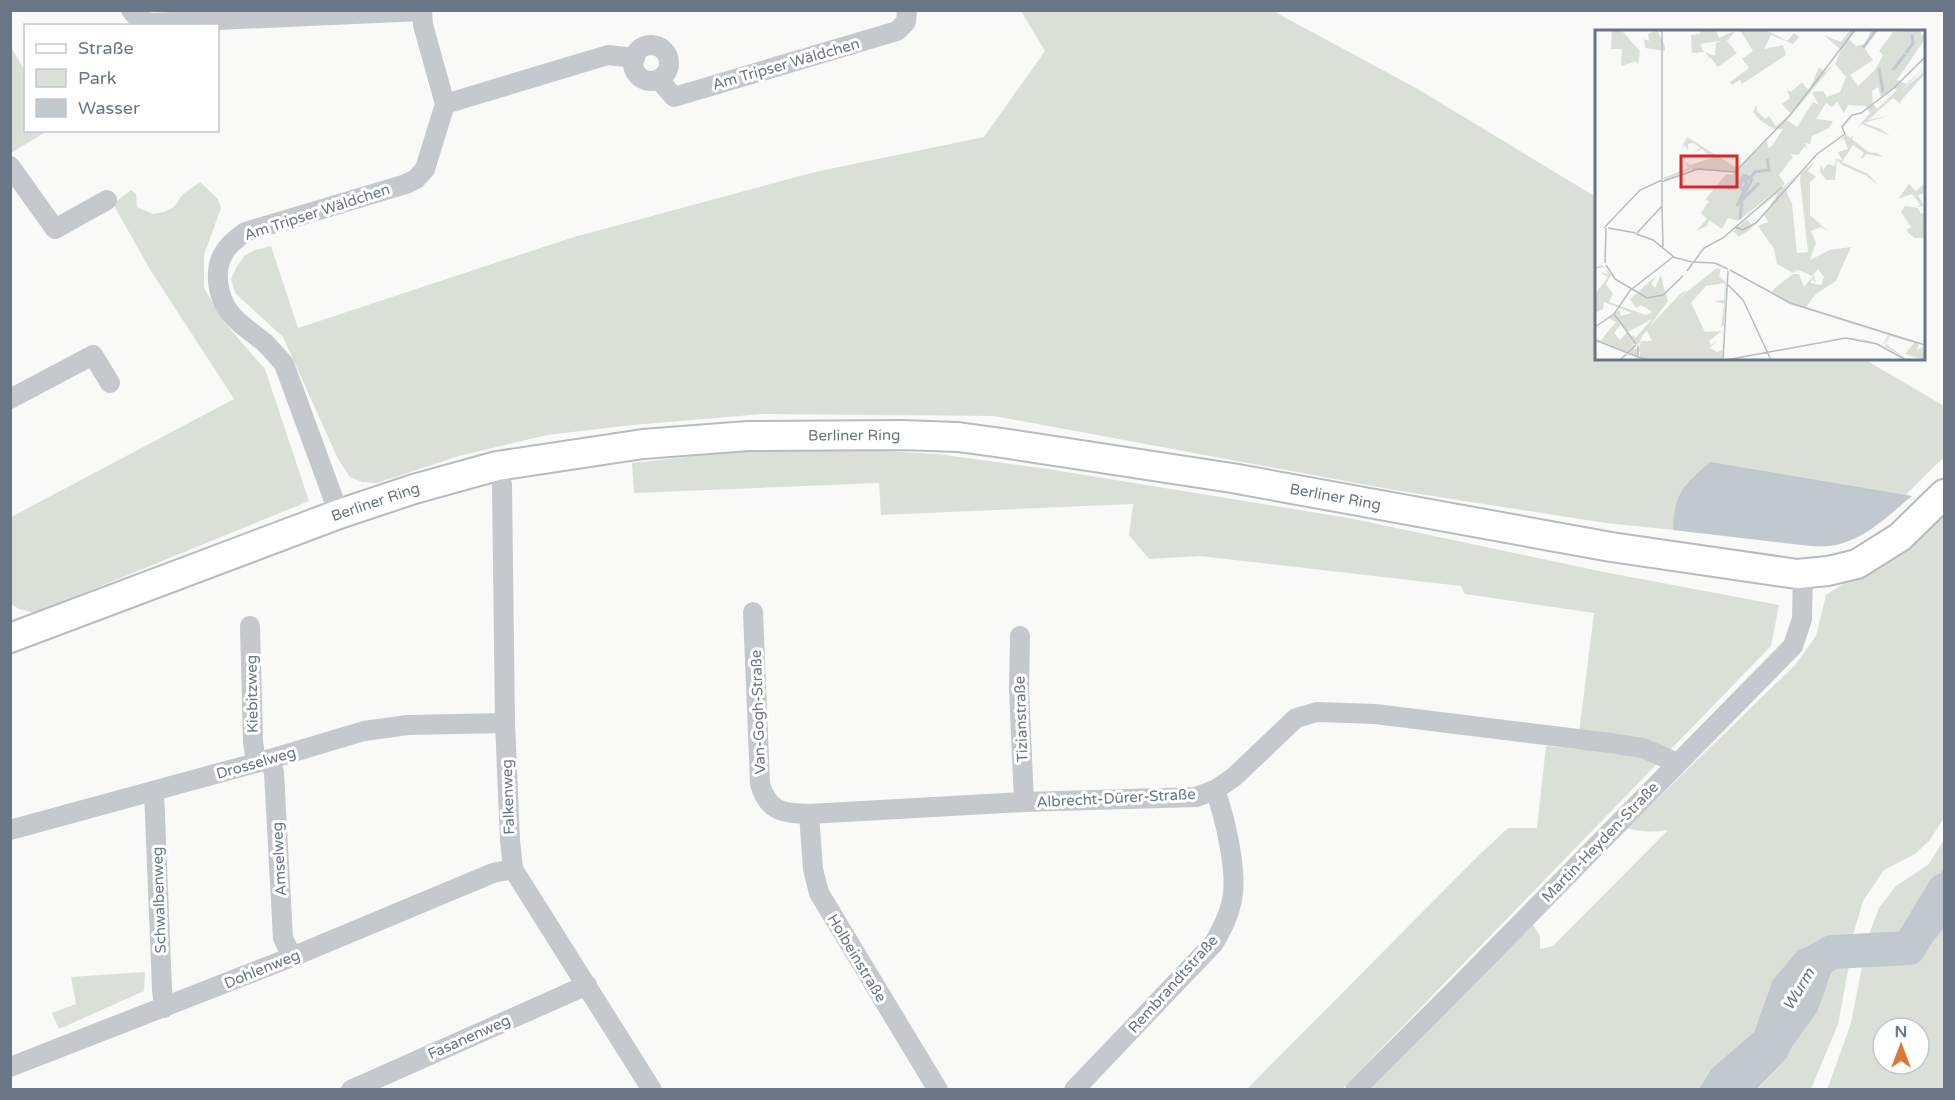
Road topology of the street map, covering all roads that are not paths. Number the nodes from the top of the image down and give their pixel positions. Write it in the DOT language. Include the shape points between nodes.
graph roads {
  1 [pos="131,10"];
  2 [pos="907,10"];
  3 [pos="422,11"];
  4 [pos="635,58"];
  5 [pos="659,80"];
  6 [pos="445,104"];
  7 [pos="10,166"];
  8 [pos="107,200"];
  9 [pos="110,383"];
  10 [pos="10,399"];
  11 [pos="497,466"];
  12 [pos="1944,494"];
  13 [pos="339,513"];
  14 [pos="1803,573"];
  15 [pos="753,612"];
  16 [pos="250,626"];
  17 [pos="1020,636"];
  18 [pos="10,638"];
  19 [pos="505,723"];
  20 [pos="263,761"];
  21 [pos="1677,763"];
  22 [pos="1215,790"];
  23 [pos="154,791"];
  24 [pos="1024,802"];
  25 [pos="809,814"];
  26 [pos="10,830"];
  27 [pos="513,869"];
  28 [pos="292,957"];
  29 [pos="587,985"];
  30 [pos="165,1008"];
  31 [pos="10,1067"];
  32 [pos="351,1089"];
  33 [pos="652,1089"];
  34 [pos="938,1089"];
  35 [pos="1074,1089"];
  36 [pos="1355,1089"];
  1 -- 3 [label="street" via="149,23"];
  2 -- 5 [label="street, Am Tripser Wäldchen" via="906,22 897,31 674,97"];
  3 -- 6 [label="street"];
  4 -- 5 [label="street, Am Tripser Wäldchen" via="634,68 641,78"];
  4 -- 5 [label="street" via="644,47 662,49 669,65"];
  4 -- 6 [label="street" via="608,55"];
  6 -- 13 [label="street, Am Tripser Wäldchen" via="425,169 416,179 245,232 223,254 218,270 222,300 230,314 284,364"];
  7 -- 8 [label="street" via="55,229"];
  9 -- 10 [label="street" via="93,355"];
  11 -- 13 [label="main road, Berliner Ring"];
  11 -- 14 [label="main road, Berliner Ring" via="643,444 748,436 958,438 1232,478 1611,548"];
  11 -- 19 [label="street, Falkenweg" via="502,485"];
  12 -- 14 [label="main road, Berliner Ring" via="1900,537 1857,564"];
  13 -- 18 [label="main road, Berliner Ring"];
  14 -- 21 [label="street, Martin-Heyden-Straße" via="1802,619 1793,646"];
  15 -- 25 [label="street, Van-Gogh-Straße" via="760,784 772,806 786,813"];
  16 -- 20 [label="street, Kiebitzweg" via="253,742"];
  17 -- 24 [label="street, Tizianstraße"];
  19 -- 20 [label="street, Drosselweg" via="408,725 364,731"];
  19 -- 27 [label="street, Falkenweg"];
  20 -- 23 [label="street, Drosselweg"];
  20 -- 28 [label="street, Amselweg" via="274,773 283,938"];
  21 -- 22 [label="street, Albrecht-Dürer-Straße" via="1643,748 1610,743 1375,714 1317,712 1296,718"];
  21 -- 36 [label="street, Martin-Heyden-Straße"];
  22 -- 24 [label="street, Albrecht-Dürer-Straße" via="1196,797"];
  22 -- 35 [label="street, Rembrandtstraße" via="1233,878 1233,897 1222,928 1214,943"];
  23 -- 26 [label="street, Drosselweg"];
  23 -- 30 [label="street, Schwalbenweg"];
  24 -- 25 [label="street, Albrecht-Dürer-Straße"];
  25 -- 34 [label="street, Holbeinstraße" via="819,893"];
  27 -- 28 [label="street, Dohlenweg" via="493,873"];
  27 -- 29 [label="street, Falkenweg"];
  28 -- 30 [label="street, Dohlenweg"];
  29 -- 32 [label="street, Fasanenweg"];
  29 -- 33 [label="street, Falkenweg"];
  30 -- 31 [label="street, Dohlenweg"];
}
